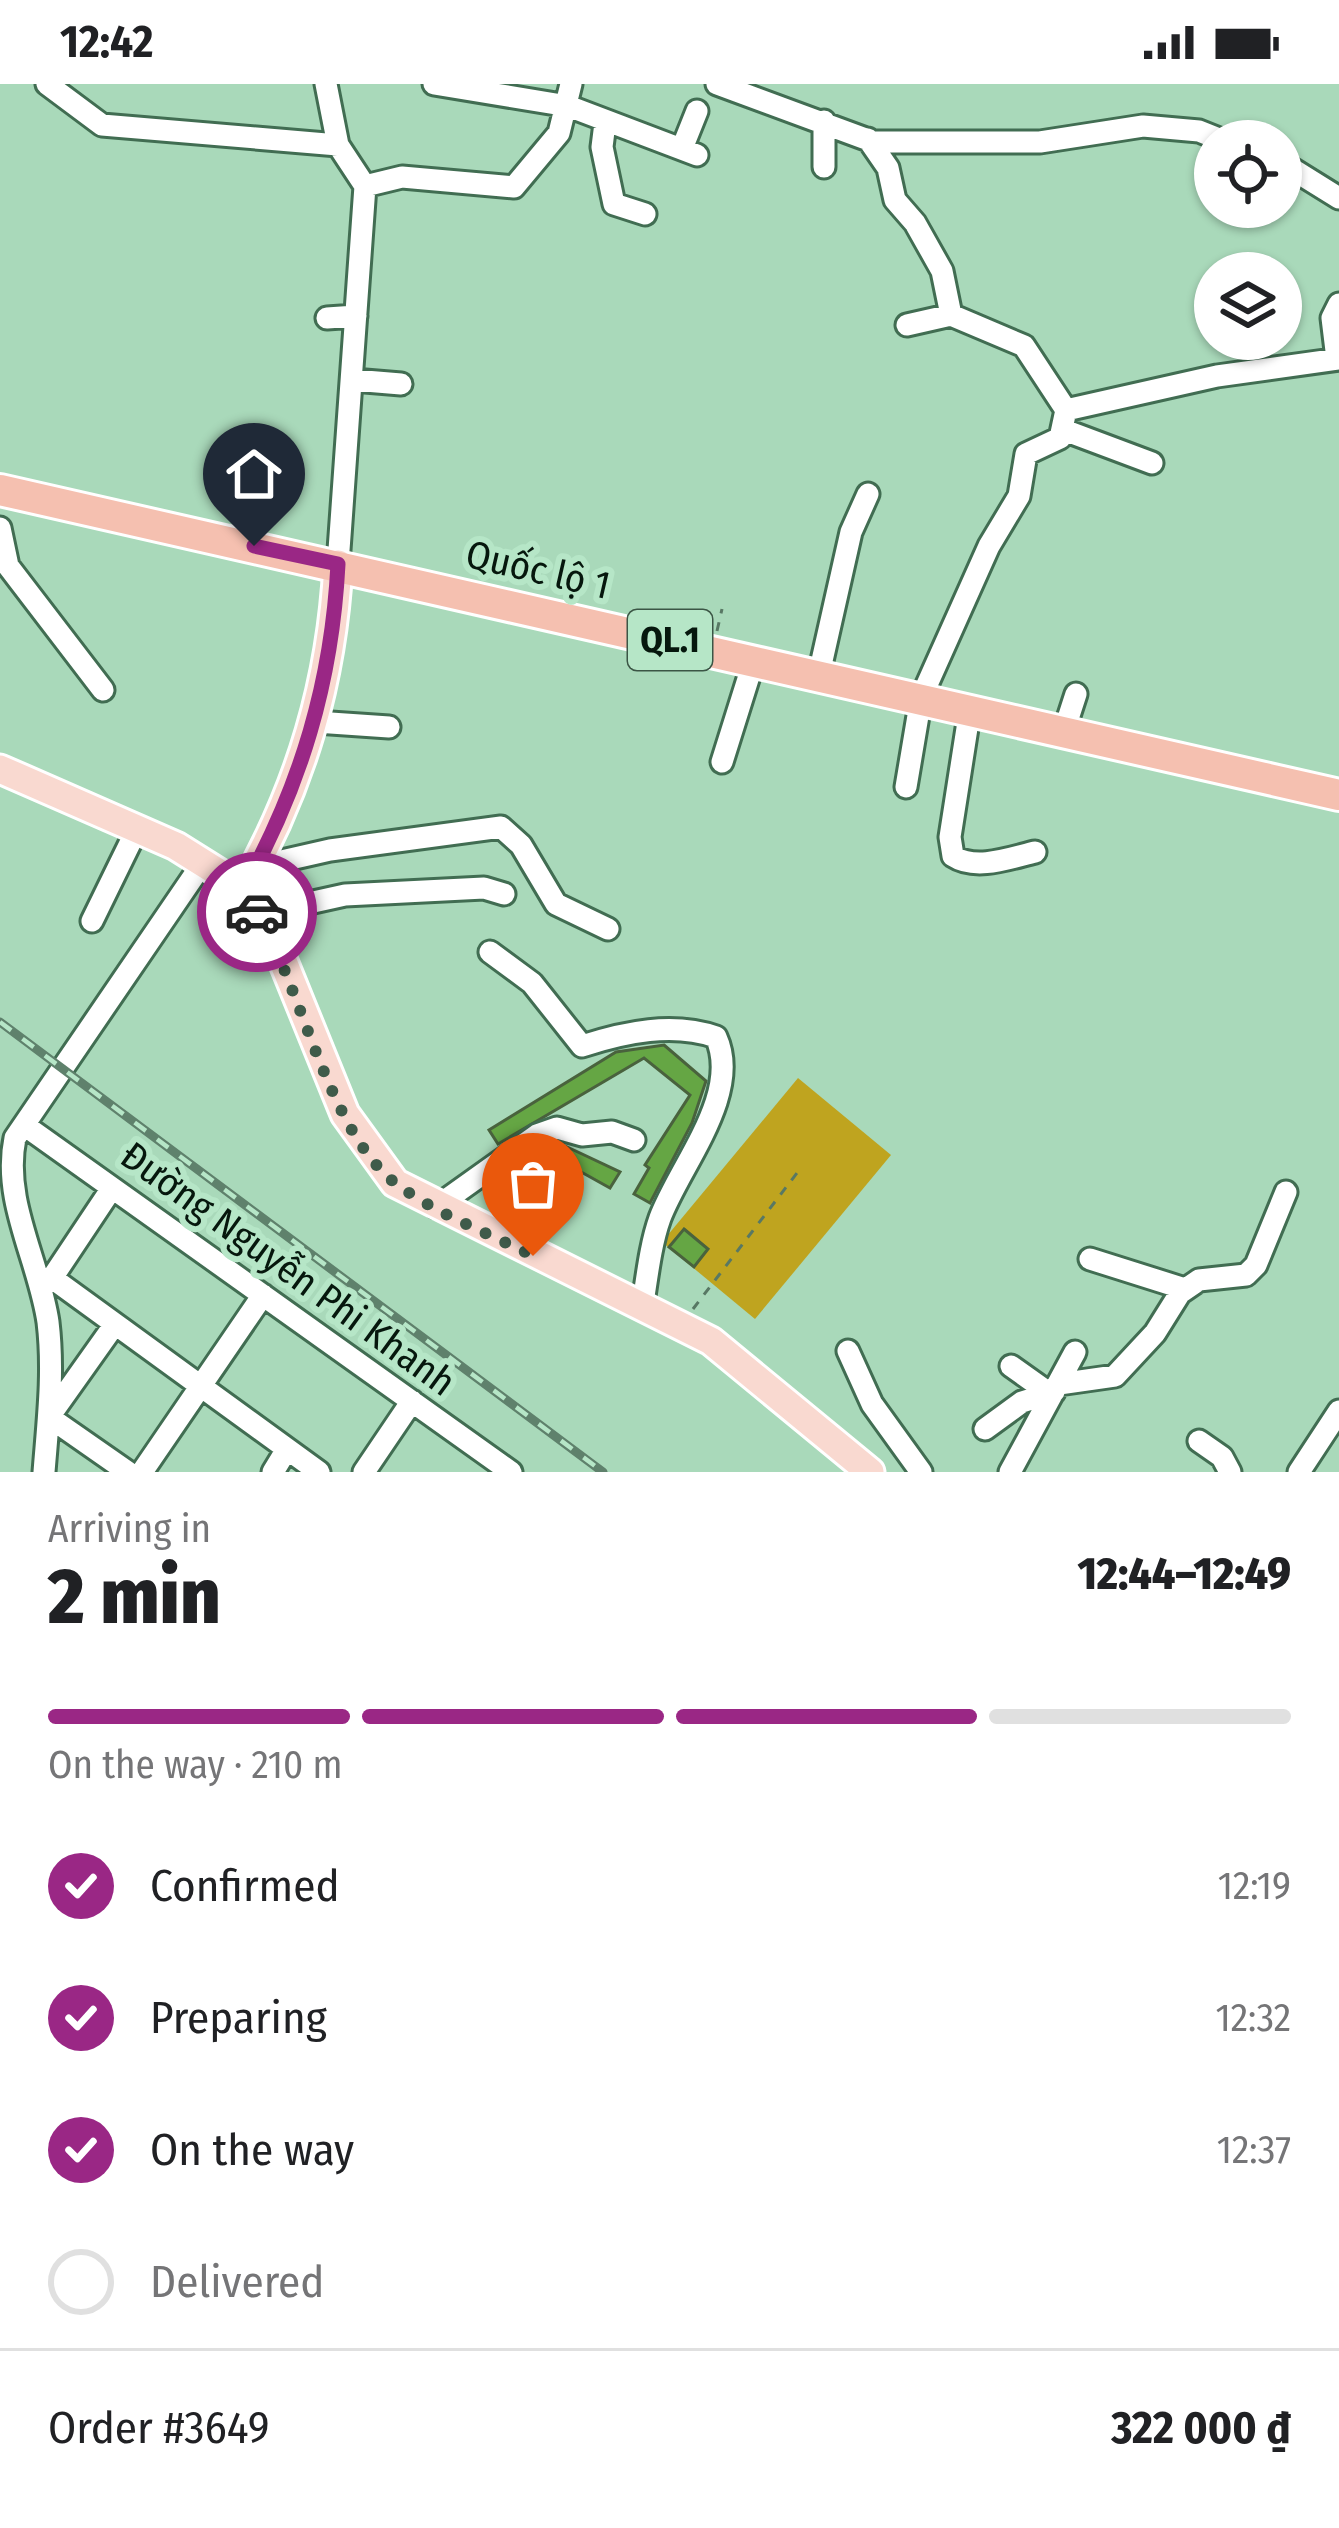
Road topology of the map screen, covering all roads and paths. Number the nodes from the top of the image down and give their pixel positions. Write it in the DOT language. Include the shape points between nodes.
graph roads {
  1 [pos="47,84"];
  2 [pos="326,84"];
  3 [pos="434,84"];
  4 [pos="717,84"];
  5 [pos="569,95"];
  6 [pos="697,111"];
  7 [pos="824,121"];
  8 [pos="605,123"];
  9 [pos="1194,131"];
  10 [pos="868,140"];
  11 [pos="338,145"];
  12 [pos="824,167"];
  13 [pos="1302,175"];
  14 [pos="365,186"];
  15 [pos="1339,198"];
  16 [pos="645,214"];
  17 [pos="1339,304"];
  18 [pos="952,315"];
  19 [pos="356,316"];
  20 [pos="327,318"];
  21 [pos="907,325"];
  22 [pos="1338,359"];
  23 [pos="353,380"];
  24 [pos="401,384"];
  25 [pos="1065,420"];
  26 [pos="1152,464"];
  27 [pos="0,490"];
  28 [pos="868,494"];
  29 [pos="0,528"];
  30 [pos="338,564"];
  31 [pos="754,660"];
  32 [pos="819,674"];
  33 [pos="103,691"];
  34 [pos="1076,694"];
  35 [pos="921,698"];
  36 [pos="970,710"];
  37 [pos="316,722"];
  38 [pos="389,727"];
  39 [pos="1064,731"];
  40 [pos="722,762"];
  41 [pos="0,769"];
  42 [pos="906,787"];
  43 [pos="1339,795"];
  44 [pos="137,829"];
  45 [pos="1035,852"];
  46 [pos="204,861"];
  47 [pos="249,878"];
  48 [pos="504,893"];
  49 [pos="259,914"];
  50 [pos="92,921"];
  51 [pos="608,929"];
  52 [pos="490,952"];
  53 [pos="13,1132"];
  54 [pos="634,1139"];
  55 [pos="797,1173"];
  56 [pos="112,1187"];
  57 [pos="1286,1192"];
  58 [pos="436,1207"];
  59 [pos="1090,1259"];
  60 [pos="1185,1289"];
  61 [pos="263,1295"];
  62 [pos="642,1309"];
  63 [pos="115,1324"];
  64 [pos="679,1328"];
  65 [pos="848,1351"];
  66 [pos="1075,1352"];
  67 [pos="1011,1366"];
  68 [pos="200,1385"];
  69 [pos="1054,1390"];
  70 [pos="412,1401"];
  71 [pos="49,1417"];
  72 [pos="1337,1418"];
  73 [pos="985,1429"];
  74 [pos="1199,1441"];
  75 [pos="287,1449"];
  76 [pos="504,1470"];
  77 [pos="44,1472"];
  78 [pos="128,1472"];
  79 [pos="142,1472"];
  80 [pos="273,1472"];
  81 [pos="320,1472"];
  82 [pos="364,1472"];
  83 [pos="870,1472"];
  84 [pos="921,1472"];
  85 [pos="1010,1472"];
  86 [pos="1230,1472"];
  87 [pos="1299,1472"];
  1 -- 11 [label="street" via="102,124"];
  2 -- 11 [label="street"];
  3 -- 5 [label="street"];
  4 -- 7 [label="street"];
  5 -- 8 [label="street"];
  5 -- 14 [label="street" via="559,133 514,188 402,177"];
  6 -- 8 [label="street" via="690,151"];
  7 -- 10 [label="street"];
  7 -- 12 [label="street"];
  8 -- 16 [label="street" via="614,205"];
  9 -- 10 [label="street" via="1143,126 1040,142"];
  10 -- 18 [label="street" via="941,271"];
  11 -- 14 [label="street"];
  13 -- 15 [label="street"];
  14 -- 19 [label="street"];
  17 -- 22 [label="street" via="1332,318"];
  18 -- 21 [label="street"];
  18 -- 25 [label="street" via="1024,346"];
  19 -- 20 [label="street"];
  19 -- 23 [label="street"];
  22 -- 25 [label="street" via="1217,376"];
  23 -- 24 [label="street"];
  23 -- 30 [label="street"];
  25 -- 26 [label="street"];
  25 -- 35 [label="street" via="1057,442 1026,454 1019,496"];
  27 -- 30 [label="highway, Quốc lộ 1 / QL.1"];
  28 -- 32 [label="street" via="851,532"];
  29 -- 33 [label="street" via="8,566"];
  30 -- 31 [label="highway, Quốc lộ 1 / QL.1"];
  30 -- 37 [label="main road"];
  31 -- 32 [label="highway, Quốc lộ 1 / QL.1"];
  31 -- 40 [label="street"];
  32 -- 35 [label="highway, Quốc lộ 1 / QL.1"];
  34 -- 39 [label="street"];
  35 -- 36 [label="highway, Quốc lộ 1 / QL.1"];
  35 -- 42 [label="street"];
  36 -- 39 [label="highway, Quốc lộ 1 / QL.1"];
  36 -- 45 [label="street" via="953,856 994,862"];
  37 -- 38 [label="street"];
  37 -- 47 [label="main road"];
  39 -- 43 [label="highway, Quốc lộ 1 / QL.1"];
  41 -- 44 [label="main road"];
  44 -- 46 [label="main road"];
  44 -- 50 [label="street"];
  46 -- 47 [label="main road"];
  46 -- 53 [label="street"];
  47 -- 49 [label="main road"];
  47 -- 51 [label="street" via="329,850 501,826 556,904"];
  48 -- 49 [label="street" via="344,895"];
  49 -- 58 [label="main road" via="345,1114 382,1171"];
  52 -- 62 [label="street" via="532,983 582,1046 640,1031 696,1029 716,1037 724,1054 716,1103 658,1222"];
  53 -- 56 [label="street, Đường Nguyễn Phi Khanh"];
  53 -- 71 [label="street" via="11,1173 47,1317"];
  54 -- 58 [label="street" via="557,1128"];
  55 -- 64 [label="path"];
  56 -- 61 [label="street, Đường Nguyễn Phi Khanh"];
  56 -- 63 [label="street" via="52,1278"];
  57 -- 60 [label="street" via="1246,1275"];
  58 -- 62 [label="main road"];
  59 -- 60 [label="street"];
  60 -- 69 [label="street" via="1114,1376"];
  61 -- 68 [label="street"];
  61 -- 70 [label="street, Đường Nguyễn Phi Khanh"];
  62 -- 64 [label="main road"];
  63 -- 68 [label="street"];
  63 -- 71 [label="street"];
  64 -- 83 [label="main road" via="711,1341"];
  65 -- 84 [label="street" via="872,1404"];
  66 -- 69 [label="street"];
  67 -- 69 [label="street"];
  68 -- 75 [label="street"];
  68 -- 79 [label="street"];
  69 -- 73 [label="street"];
  69 -- 85 [label="street"];
  70 -- 76 [label="street, Đường Nguyễn Phi Khanh"];
  70 -- 82 [label="street"];
  71 -- 77 [label="street"];
  71 -- 78 [label="street"];
  72 -- 87 [label="street"];
  74 -- 86 [label="street"];
  75 -- 80 [label="street"];
  75 -- 81 [label="street"];
}
